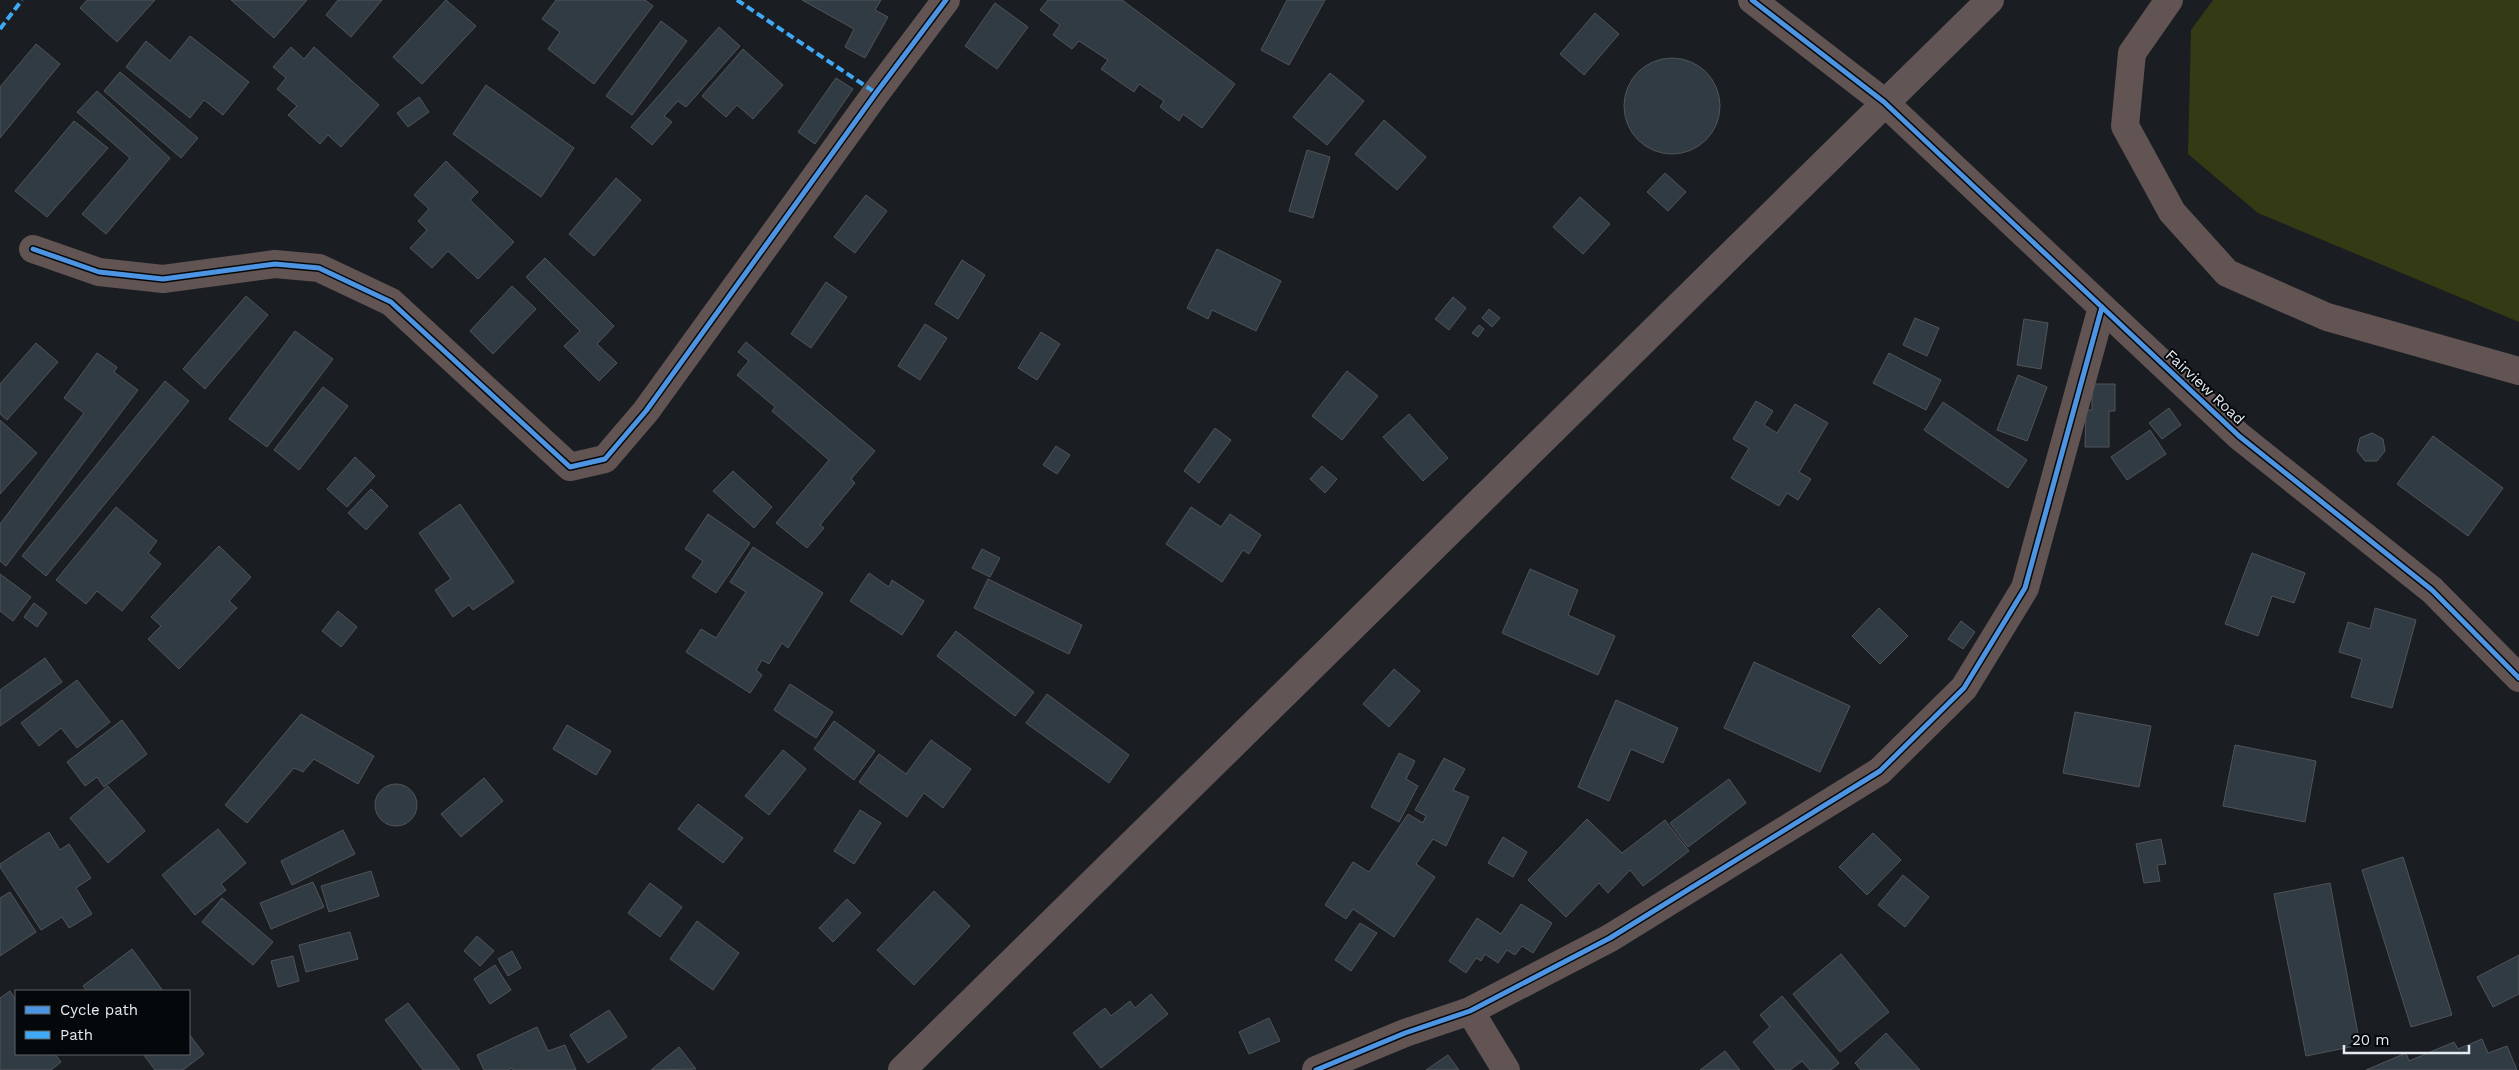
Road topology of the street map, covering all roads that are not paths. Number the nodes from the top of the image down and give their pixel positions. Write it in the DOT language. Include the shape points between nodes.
graph roads {
  1 [pos="946,0"];
  2 [pos="1752,0"];
  3 [pos="1990,0"];
  4 [pos="2169,0"];
  5 [pos="1884,102"];
  6 [pos="34,249"];
  7 [pos="2102,307"];
  8 [pos="2519,371"];
  9 [pos="2519,678"];
  10 [pos="1470,1011"];
  11 [pos="902,1070"];
  12 [pos="1316,1070"];
  13 [pos="1506,1070"];
  1 -- 6 [label="street" via="646,411 605,459 570,467 391,302 319,268 275,264 163,279 99,272"];
  2 -- 5 [label="street, Fairview Road"];
  3 -- 5 [label="main road"];
  4 -- 8 [label="street" via="2132,53 2125,126 2172,212 2227,273 2327,318"];
  5 -- 7 [label="street, Fairview Road"];
  5 -- 11 [label="main road"];
  7 -- 9 [label="street, Fairview Road" via="2239,436 2432,590"];
  7 -- 10 [label="street" via="2025,588 1964,688 1880,771 1610,938"];
  10 -- 12 [label="street" via="1405,1033"];
  10 -- 13 [label="street"];
}
